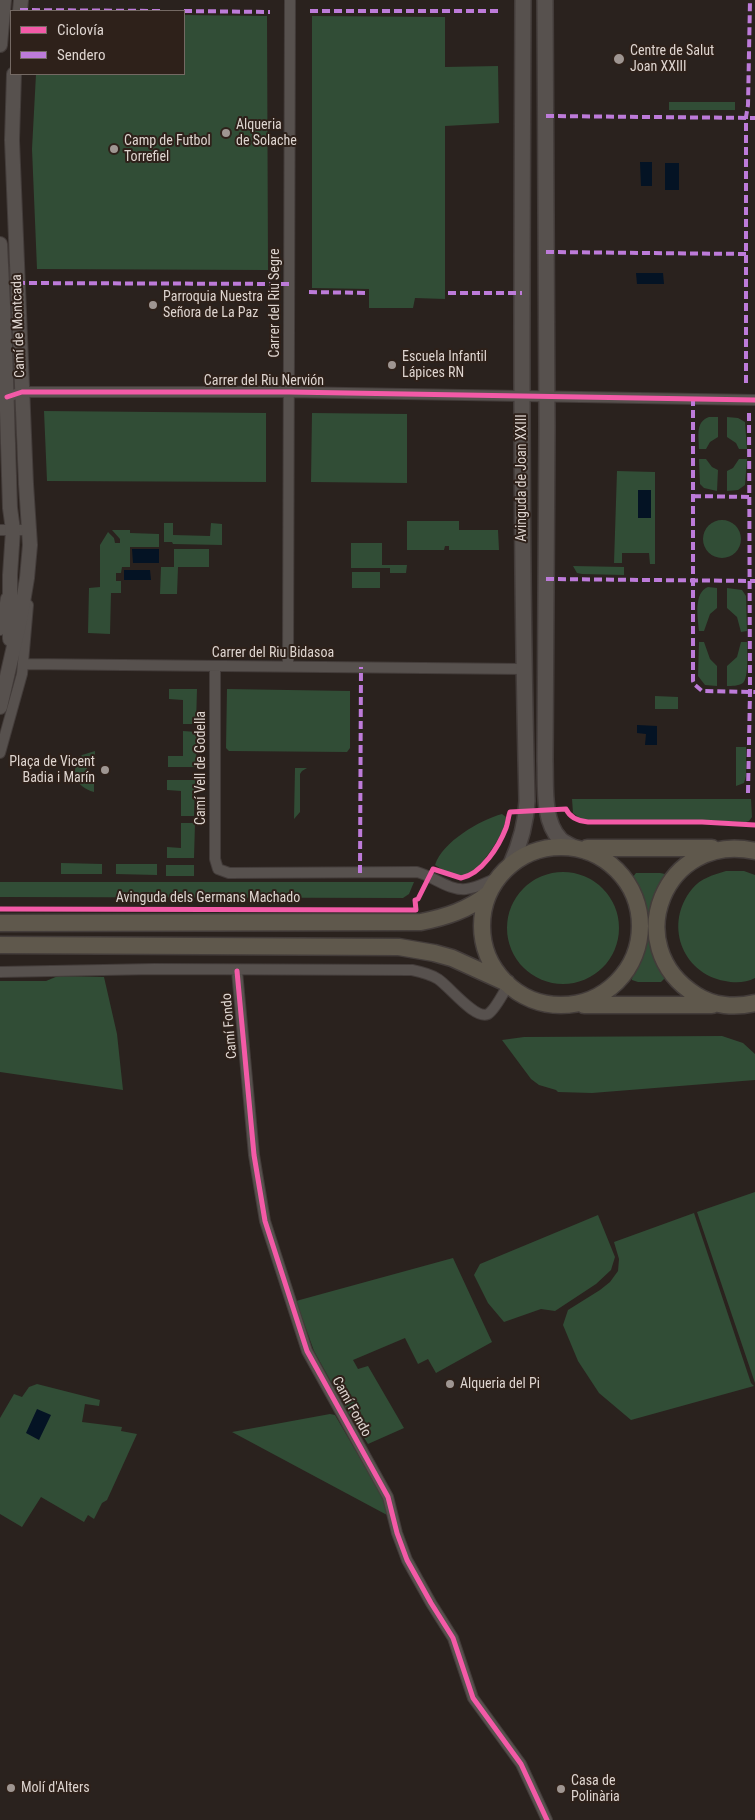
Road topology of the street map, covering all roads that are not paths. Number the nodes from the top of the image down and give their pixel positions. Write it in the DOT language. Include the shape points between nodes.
graph roads {
  1 [pos="4,0"];
  2 [pos="290,0"];
  3 [pos="523,0"];
  4 [pos="545,0"];
  5 [pos="0,45"];
  6 [pos="14,75"];
  7 [pos="0,244"];
  8 [pos="2,346"];
  9 [pos="20,346"];
  10 [pos="22,392"];
  11 [pos="289,392"];
  12 [pos="521,396"];
  13 [pos="546,396"];
  14 [pos="6,397"];
  15 [pos="755,400"];
  16 [pos="6,530"];
  17 [pos="30,530"];
  18 [pos="10,575"];
  19 [pos="0,630"];
  20 [pos="16,664"];
  21 [pos="288,666"];
  22 [pos="215,667"];
  23 [pos="523,669"];
  24 [pos="0,707"];
  25 [pos="0,754"];
  26 [pos="575,848"];
  27 [pos="724,848"];
  28 [pos="755,851"];
  29 [pos="512,864"];
  30 [pos="218,869"];
  31 [pos="497,878"];
  32 [pos="488,894"];
  33 [pos="3,922"];
  34 [pos="0,945"];
  35 [pos="236,971"];
  36 [pos="0,972"];
  37 [pos="508,984"];
  38 [pos="755,1003"];
  39 [pos="555,1004"];
  40 [pos="733,1006"];
  41 [pos="755,1012"];
  42 [pos="547,1820"];
  1 -- 5 [label="street"];
  2 -- 11 [label="street, Carrer del Riu Segre"];
  3 -- 12 [label="main road, Avinguda de Joan XXIII"];
  4 -- 13 [label="main road, Avinguda de Joan XXIII"];
  6 -- 9 [label="street, Camí de Montcada" via="12,140"];
  7 -- 8 [label="street, Camí de Montcada"];
  8 -- 9 [label="street"];
  8 -- 14 [label="street, Camí de Montcada"];
  9 -- 10 [label="street, Camí de Montcada"];
  10 -- 11 [label="street, Carrer del Riu Nervión"];
  10 -- 14 [label="street, Carrer del Riu Nervión"];
  10 -- 17 [label="street, Camí de Montcada"];
  11 -- 12 [label="street, Carrer del Riu Nervión"];
  11 -- 21 [label="street, Carrer del Riu Segre"];
  12 -- 13 [label="street, Carrer del Riu Nervión"];
  12 -- 23 [label="main road, Avinguda de Joan XXIII"];
  13 -- 15 [label="street, Carrer del Riu Nervión"];
  13 -- 26 [label="main road, Avinguda de Joan XXIII" via="547,804 552,827 560,840"];
  14 -- 16 [label="street, Camí de Montcada" via="10,508"];
  16 -- 17 [label="street"];
  16 -- 18 [label="street, Camí de Montcada"];
  17 -- 20 [label="street, Camí de Montcada"];
  18 -- 19 [label="street, Camí de Montcada"];
  18 -- 20 [label="street, Camí de Montcada"];
  20 -- 22 [label="street, Carrer del Riu Bidasoa"];
  20 -- 24 [label="street, Camí de Montcada"];
  20 -- 25 [label="street, Camí de Montcada" via="20,683"];
  21 -- 22 [label="street, Carrer del Riu Bidasoa"];
  21 -- 23 [label="street, Carrer del Riu Bidasoa"];
  22 -- 30 [label="street, Camí Vell de Godella" via="214,860"];
  23 -- 29 [label="main road, Avinguda de Joan XXIII" via="527,806"];
  26 -- 27 [label="main road"];
  26 -- 29 [label="main road" via="536,850"];
  26 -- 39 [label="main road" via="601,857 629,884 639,910 640,936 632,962 616,983 593,998"];
  27 -- 28 [label="main road"];
  27 -- 40 [label="main road" via="695,858 672,879 658,906 656,929 660,952 675,978 699,997"];
  29 -- 31 [label="main road"];
  30 -- 31 [label="street, Avinguda dels Germans Machado" via="228,873 416,872 449,886 466,889"];
  31 -- 32 [label="main road"];
  32 -- 33 [label="main road, Avinguda dels Germans Machado" via="468,908 421,922"];
  32 -- 37 [label="main road" via="482,915 483,938 492,965"];
  34 -- 37 [label="main road" via="399,948 452,958"];
  35 -- 36 [label="street"];
  35 -- 37 [label="street" via="412,970 438,979 472,1011 483,1015 492,1010"];
  35 -- 42 [label="street, Camí Fondo" via="254,1155 265,1221 307,1351 388,1498 407,1560 453,1638 473,1698 521,1764"];
  37 -- 39 [label="main road" via="530,998"];
  38 -- 40 [label="main road"];
  39 -- 40 [label="main road"];
  40 -- 41 [label="main road"];
}
